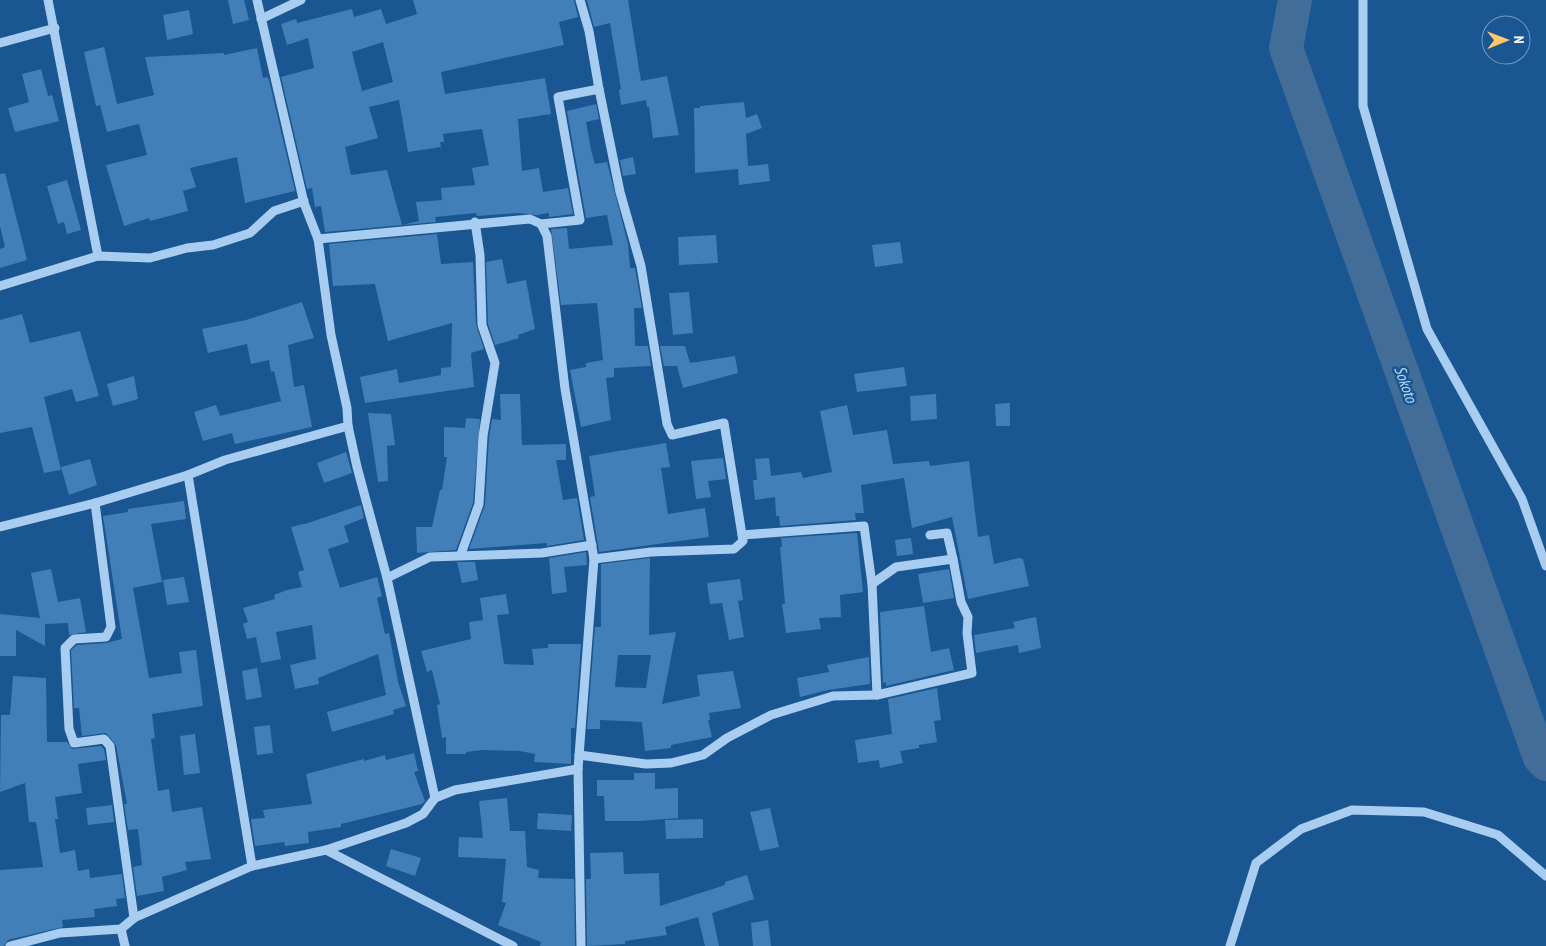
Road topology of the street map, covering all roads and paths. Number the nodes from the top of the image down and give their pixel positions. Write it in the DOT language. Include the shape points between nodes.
graph roads {
  1 [pos="48,0"];
  2 [pos="257,0"];
  3 [pos="301,0"];
  4 [pos="580,0"];
  5 [pos="1363,0"];
  6 [pos="261,19"];
  7 [pos="55,28"];
  8 [pos="0,43"];
  9 [pos="599,89"];
  10 [pos="304,201"];
  11 [pos="475,222"];
  12 [pos="541,224"];
  13 [pos="318,238"];
  14 [pos="98,256"];
  15 [pos="0,286"];
  16 [pos="348,426"];
  17 [pos="188,475"];
  18 [pos="94,503"];
  19 [pos="0,527"];
  20 [pos="742,535"];
  21 [pos="930,535"];
  22 [pos="592,545"];
  23 [pos="461,554"];
  24 [pos="594,559"];
  25 [pos="953,559"];
  26 [pos="1546,566"];
  27 [pos="387,578"];
  28 [pos="872,584"];
  29 [pos="877,695"];
  30 [pos="579,755"];
  31 [pos="578,769"];
  32 [pos="435,798"];
  33 [pos="326,850"];
  34 [pos="252,866"];
  35 [pos="1546,876"];
  36 [pos="134,918"];
  37 [pos="121,929"];
  38 [pos="10,946"];
  39 [pos="125,946"];
  40 [pos="513,946"];
  41 [pos="581,946"];
  42 [pos="1230,946"];
  1 -- 7 [label="street"];
  2 -- 6 [label="street"];
  3 -- 6 [label="street"];
  4 -- 9 [label="street"];
  5 -- 26 [label="street" via="1363,106 1427,329 1522,499"];
  6 -- 10 [label="street"];
  7 -- 8 [label="street"];
  7 -- 14 [label="street"];
  9 -- 12 [label="street" via="558,97 580,220"];
  9 -- 20 [label="street" via="620,192 641,266 667,424 672,435 724,423"];
  10 -- 13 [label="street"];
  10 -- 14 [label="street" via="274,211 250,233 213,245 150,258"];
  11 -- 12 [label="street" via="530,219"];
  11 -- 13 [label="street"];
  11 -- 23 [label="street" via="480,255 482,326 495,363 483,436 479,504"];
  12 -- 22 [label="street" via="548,236 565,389"];
  13 -- 16 [label="street"];
  14 -- 15 [label="street"];
  16 -- 17 [label="street" via="225,460"];
  16 -- 27 [label="street"];
  17 -- 18 [label="street"];
  17 -- 34 [label="street"];
  18 -- 19 [label="street"];
  18 -- 36 [label="street" via="111,627 106,637 74,639 65,648 69,728 74,743 104,739 110,746"];
  20 -- 24 [label="street" via="743,541 734,549 651,552"];
  20 -- 28 [label="street" via="864,526"];
  21 -- 25 [label="street" via="947,533"];
  22 -- 23 [label="street" via="542,552"];
  22 -- 24 [label="street"];
  23 -- 27 [label="street" via="430,557"];
  24 -- 30 [label="street"];
  25 -- 28 [label="street" via="896,567"];
  25 -- 29 [label="street" via="961,602 968,617 972,674"];
  27 -- 32 [label="street"];
  28 -- 29 [label="street"];
  29 -- 30 [label="street" via="833,696 771,715 703,754 670,763 646,764"];
  30 -- 31 [label="street"];
  31 -- 32 [label="street" via="456,790"];
  31 -- 41 [label="street"];
  32 -- 33 [label="street" via="423,814 406,823"];
  33 -- 34 [label="street"];
  33 -- 40 [label="street"];
  34 -- 36 [label="street"];
  35 -- 42 [label="street" via="1498,835 1424,812 1352,810 1301,829 1256,863"];
  36 -- 37 [label="street"];
  37 -- 38 [label="street" via="60,934"];
  37 -- 39 [label="street"];
}
